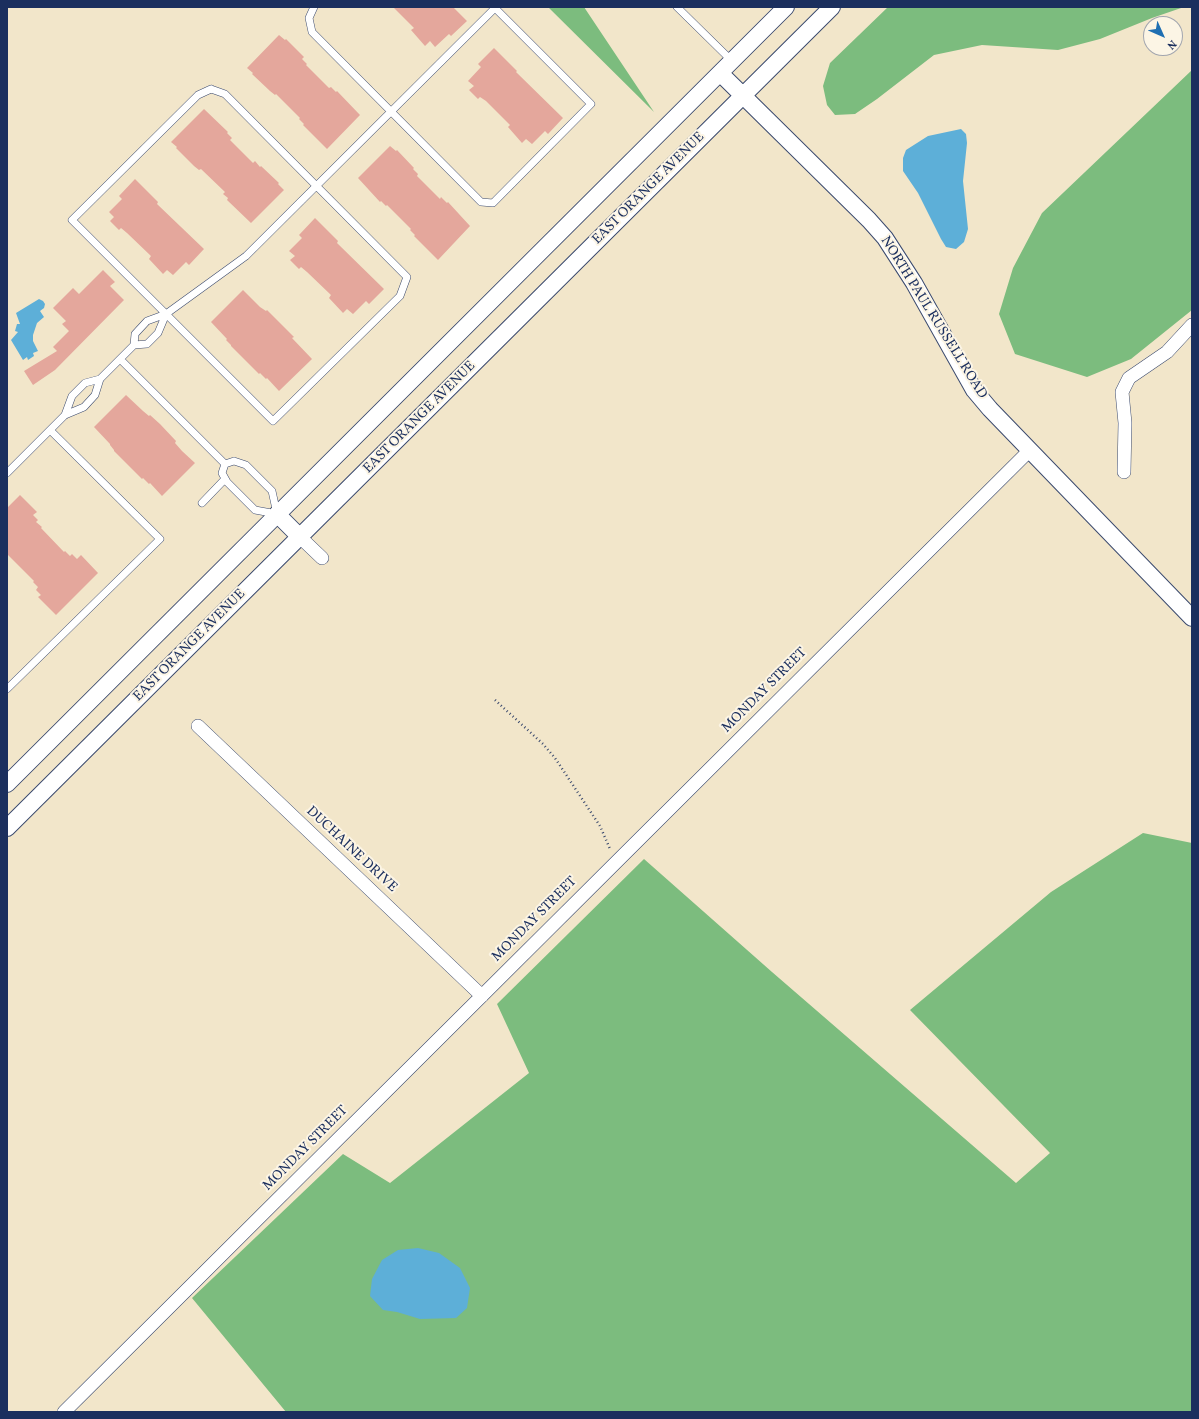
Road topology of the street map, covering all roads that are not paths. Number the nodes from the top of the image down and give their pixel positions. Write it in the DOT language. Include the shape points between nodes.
graph roads {
  1 [pos="314,7"];
  2 [pos="494,7"];
  3 [pos="677,7"];
  4 [pos="786,7"];
  5 [pos="832,7"];
  6 [pos="732,61"];
  7 [pos="720,73"];
  8 [pos="742,95"];
  9 [pos="391,111"];
  10 [pos="316,186"];
  11 [pos="166,314"];
  12 [pos="1192,325"];
  13 [pos="134,345"];
  14 [pos="120,359"];
  15 [pos="100,379"];
  16 [pos="65,414"];
  17 [pos="50,430"];
  18 [pos="1029,451"];
  19 [pos="225,464"];
  20 [pos="7,472"];
  21 [pos="1124,472"];
  22 [pos="225,479"];
  23 [pos="202,503"];
  24 [pos="277,514"];
  25 [pos="300,537"];
  26 [pos="322,558"];
  27 [pos="1192,618"];
  28 [pos="7,689"];
  29 [pos="198,726"];
  30 [pos="7,784"];
  31 [pos="7,828"];
  32 [pos="482,996"];
  33 [pos="64,1412"];
  1 -- 9 [label="lane" via="309,18 312,32"];
  2 -- 9 [label="lane"];
  2 -- 9 [label="lane" via="591,104 498,198 493,203 482,202"];
  3 -- 6 [label="lane"];
  4 -- 6 [label="street"];
  5 -- 8 [label="street, EAST ORANGE AVENUE"];
  6 -- 7 [label="street"];
  7 -- 8 [label="street, NORTH PAUL RUSSELL ROAD"];
  7 -- 24 [label="street"];
  8 -- 18 [label="street, NORTH PAUL RUSSELL ROAD" via="885,238 914,283 974,390"];
  8 -- 25 [label="street, EAST ORANGE AVENUE"];
  9 -- 10 [label="lane"];
  10 -- 11 [label="lane" via="246,256"];
  10 -- 11 [label="lane" via="225,94 212,89 198,95 72,220"];
  10 -- 11 [label="lane" via="407,277 400,296 273,421"];
  11 -- 13 [label="lane" via="147,321 135,334"];
  11 -- 13 [label="lane" via="158,333 147,344"];
  12 -- 21 [label="street" via="1167,352 1129,378 1122,392"];
  13 -- 14 [label="lane"];
  14 -- 15 [label="lane"];
  14 -- 19 [label="lane"];
  15 -- 16 [label="lane" via="85,383 72,396"];
  15 -- 16 [label="lane" via="96,395 84,407"];
  16 -- 17 [label="lane"];
  17 -- 20 [label="lane"];
  17 -- 28 [label="lane" via="160,538"];
  18 -- 27 [label="street, NORTH PAUL RUSSELL ROAD"];
  18 -- 32 [label="street, MONDAY STREET"];
  19 -- 22 [label="lane" via="222,473"];
  19 -- 24 [label="lane" via="234,461 246,465 272,491"];
  22 -- 23 [label="lane"];
  22 -- 24 [label="lane" via="255,510"];
  24 -- 25 [label="street"];
  24 -- 30 [label="street"];
  25 -- 26 [label="street"];
  25 -- 31 [label="street, EAST ORANGE AVENUE"];
  29 -- 32 [label="street, DUCHAINE DRIVE"];
  32 -- 33 [label="street, MONDAY STREET"];
}
